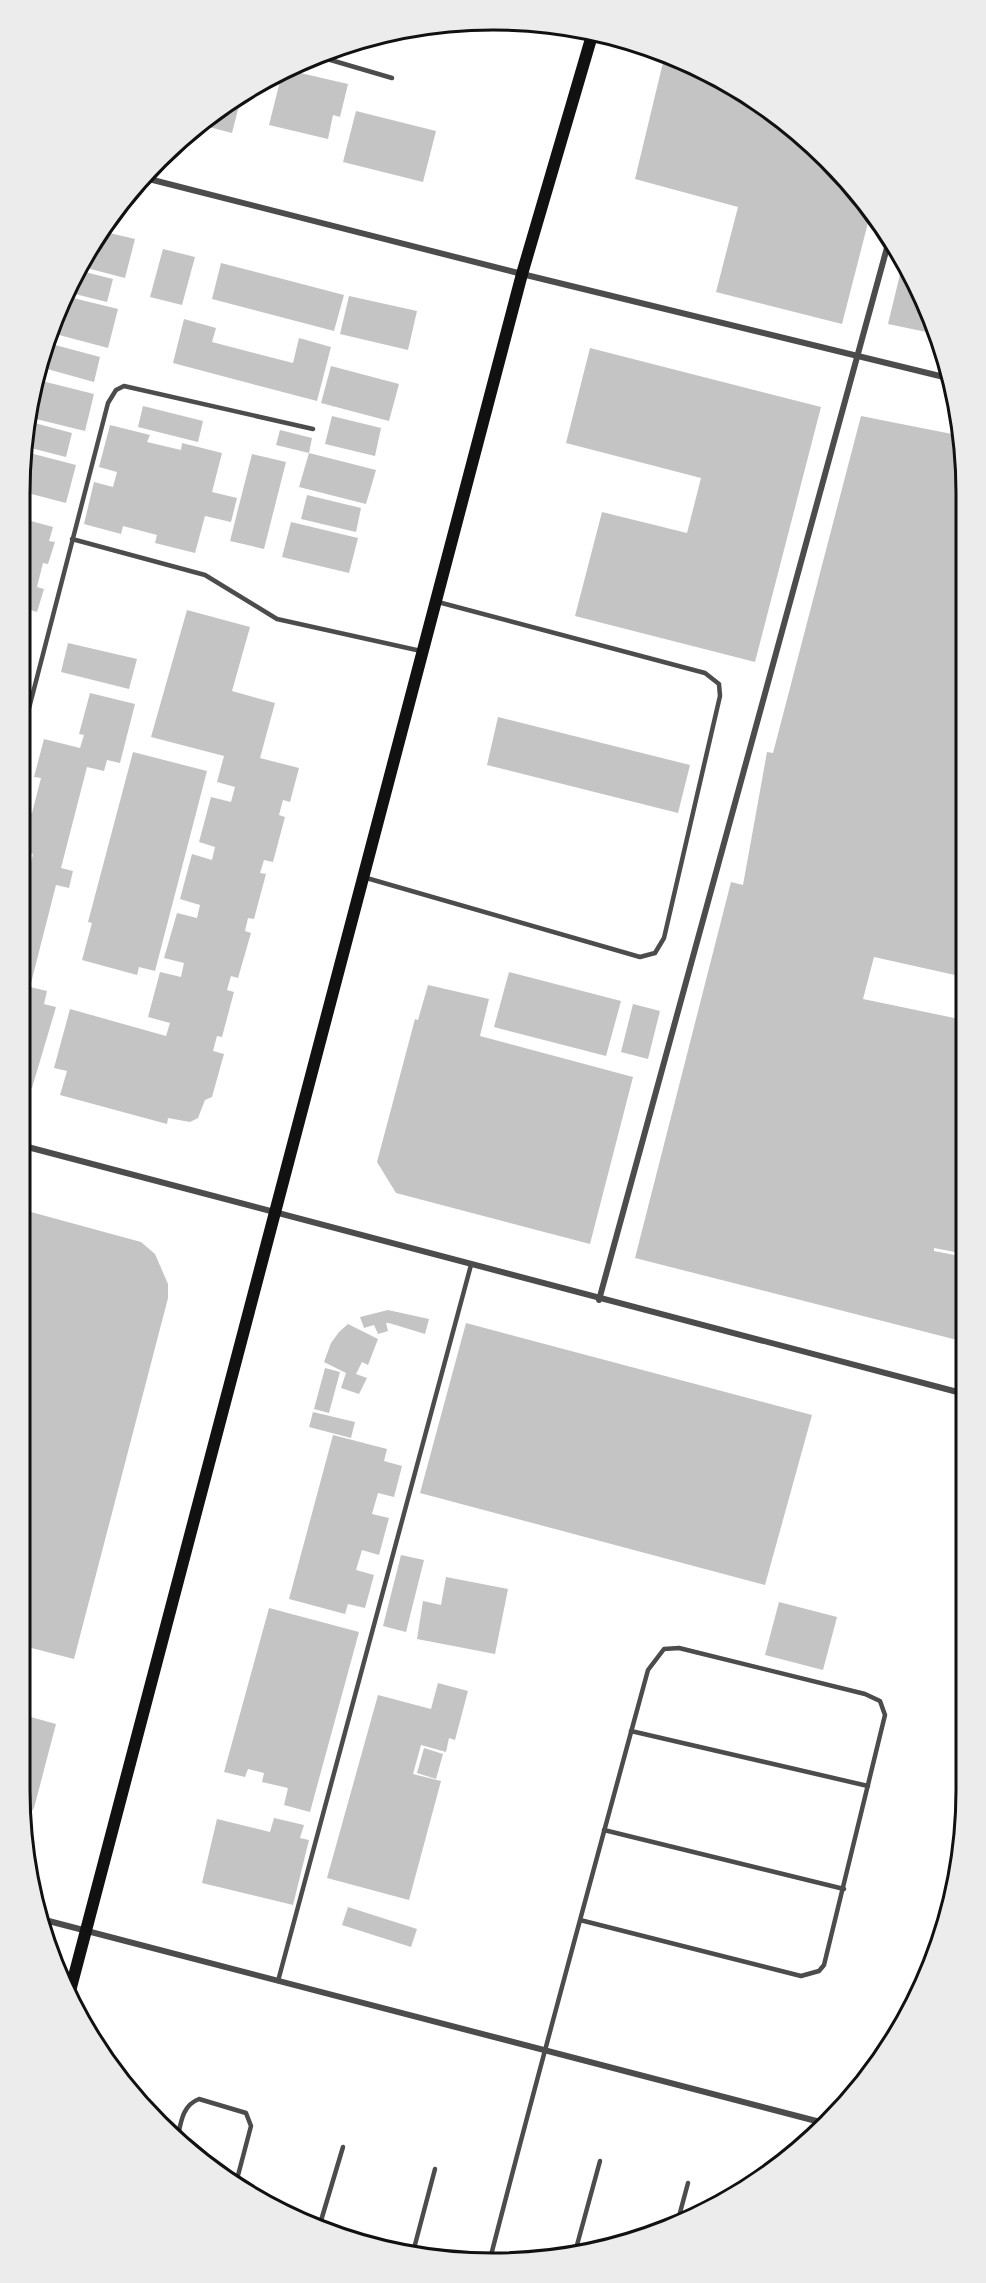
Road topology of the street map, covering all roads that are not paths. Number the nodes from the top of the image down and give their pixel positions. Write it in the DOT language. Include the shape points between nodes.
graph roads {
  1 [pos="590,41"];
  2 [pos="330,60"];
  3 [pos="392,78"];
  4 [pos="153,180"];
  5 [pos="887,250"];
  6 [pos="522,274"];
  7 [pos="859,358"];
  8 [pos="941,376"];
  9 [pos="313,429"];
  10 [pos="72,539"];
  11 [pos="436,602"];
  12 [pos="422,651"];
  13 [pos="30,704"];
  14 [pos="363,877"];
  15 [pos="30,1148"];
  16 [pos="275,1213"];
  17 [pos="471,1265"];
  18 [pos="599,1300"];
  19 [pos="956,1392"];
  20 [pos="631,1731"];
  21 [pos="868,1786"];
  22 [pos="604,1830"];
  23 [pos="844,1889"];
  24 [pos="580,1920"];
  25 [pos="49,1921"];
  26 [pos="86,1931"];
  27 [pos="278,1981"];
  28 [pos="72,1983"];
  29 [pos="544,2050"];
  30 [pos="816,2121"];
  31 [pos="179,2130"];
  32 [pos="343,2147"];
  33 [pos="600,2161"];
  34 [pos="435,2169"];
  35 [pos="238,2176"];
  36 [pos="688,2183"];
  37 [pos="680,2213"];
  38 [pos="322,2220"];
  39 [pos="577,2245"];
  40 [pos="415,2246"];
  41 [pos="492,2253"];
  1 -- 6 [label="main road"];
  2 -- 3 [label="lane"];
  4 -- 6 [label="street"];
  5 -- 7 [label="street"];
  6 -- 7 [label="street"];
  6 -- 11 [label="main road"];
  7 -- 8 [label="street"];
  7 -- 18 [label="street"];
  9 -- 10 [label="lane" via="124,386 116,390 108,403"];
  10 -- 12 [label="lane" via="205,575 277,619"];
  10 -- 13 [label="lane"];
  11 -- 12 [label="main road"];
  11 -- 14 [label="lane" via="705,673 719,684 720,696 664,938 655,953 640,957"];
  12 -- 14 [label="main road"];
  14 -- 16 [label="main road"];
  15 -- 16 [label="street"];
  16 -- 17 [label="street"];
  16 -- 26 [label="main road"];
  17 -- 18 [label="street"];
  17 -- 27 [label="lane"];
  18 -- 19 [label="street"];
  20 -- 21 [label="lane"];
  20 -- 21 [label="lane" via="648,1670 664,1648 679,1648 875,1697 885,1715"];
  20 -- 22 [label="lane"];
  21 -- 23 [label="lane"];
  22 -- 23 [label="lane"];
  22 -- 24 [label="lane"];
  23 -- 24 [label="lane" via="824,1965 810,1975 801,1976"];
  24 -- 29 [label="lane"];
  25 -- 26 [label="street"];
  26 -- 27 [label="street"];
  26 -- 28 [label="main road"];
  27 -- 29 [label="street"];
  29 -- 30 [label="street"];
  29 -- 41 [label="lane"];
  31 -- 35 [label="lane" via="188,2106 199,2100 246,2113 251,2126"];
  32 -- 38 [label="lane"];
  33 -- 39 [label="lane"];
  34 -- 40 [label="lane"];
  36 -- 37 [label="lane"];
}
